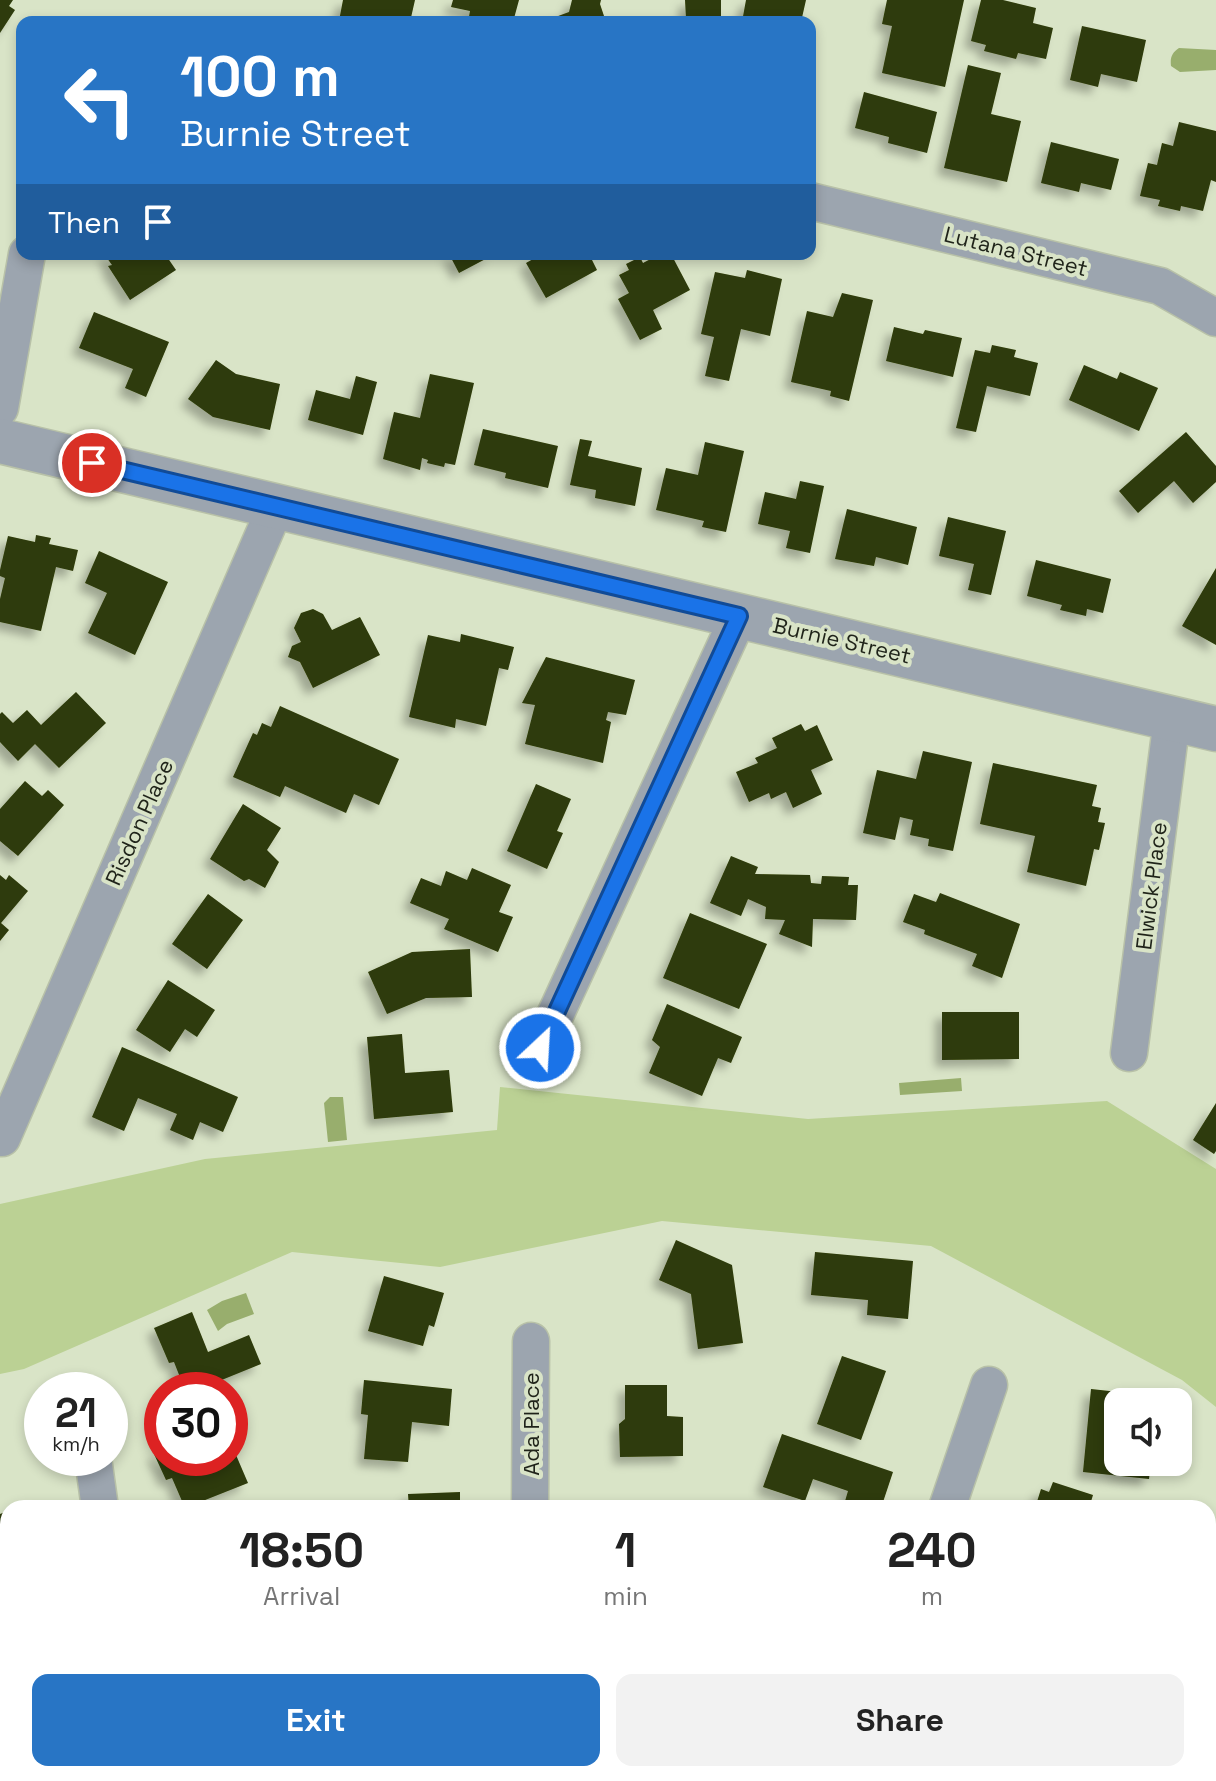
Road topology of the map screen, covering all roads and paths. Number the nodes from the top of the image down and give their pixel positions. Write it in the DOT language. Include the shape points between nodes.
graph roads {
  1 [pos="816,202"];
  2 [pos="26,260"];
  3 [pos="1216,318"];
  4 [pos="0,408"];
  5 [pos="0,441"];
  6 [pos="276,506"];
  7 [pos="739,616"];
  8 [pos="1172,719"];
  9 [pos="1216,729"];
  10 [pos="540,1048"];
  11 [pos="1129,1053"];
  12 [pos="2,1138"];
  13 [pos="531,1341"];
  14 [pos="989,1385"];
  15 [pos="96,1476"];
  16 [pos="99,1500"];
  17 [pos="530,1500"];
  18 [pos="950,1500"];
  1 -- 3 [label="street, Lutana Street" via="1160,286"];
  2 -- 4 [label="street"];
  5 -- 6 [label="street, Burnie Street"];
  6 -- 7 [label="street, Burnie Street"];
  6 -- 12 [label="street, Risdon Place"];
  7 -- 8 [label="street, Burnie Street"];
  7 -- 10 [label="street"];
  8 -- 9 [label="street, Burnie Street"];
  8 -- 11 [label="street, Elwick Place"];
  13 -- 17 [label="street, Ada Place"];
  14 -- 18 [label="street"];
  15 -- 16 [label="street"];
}
